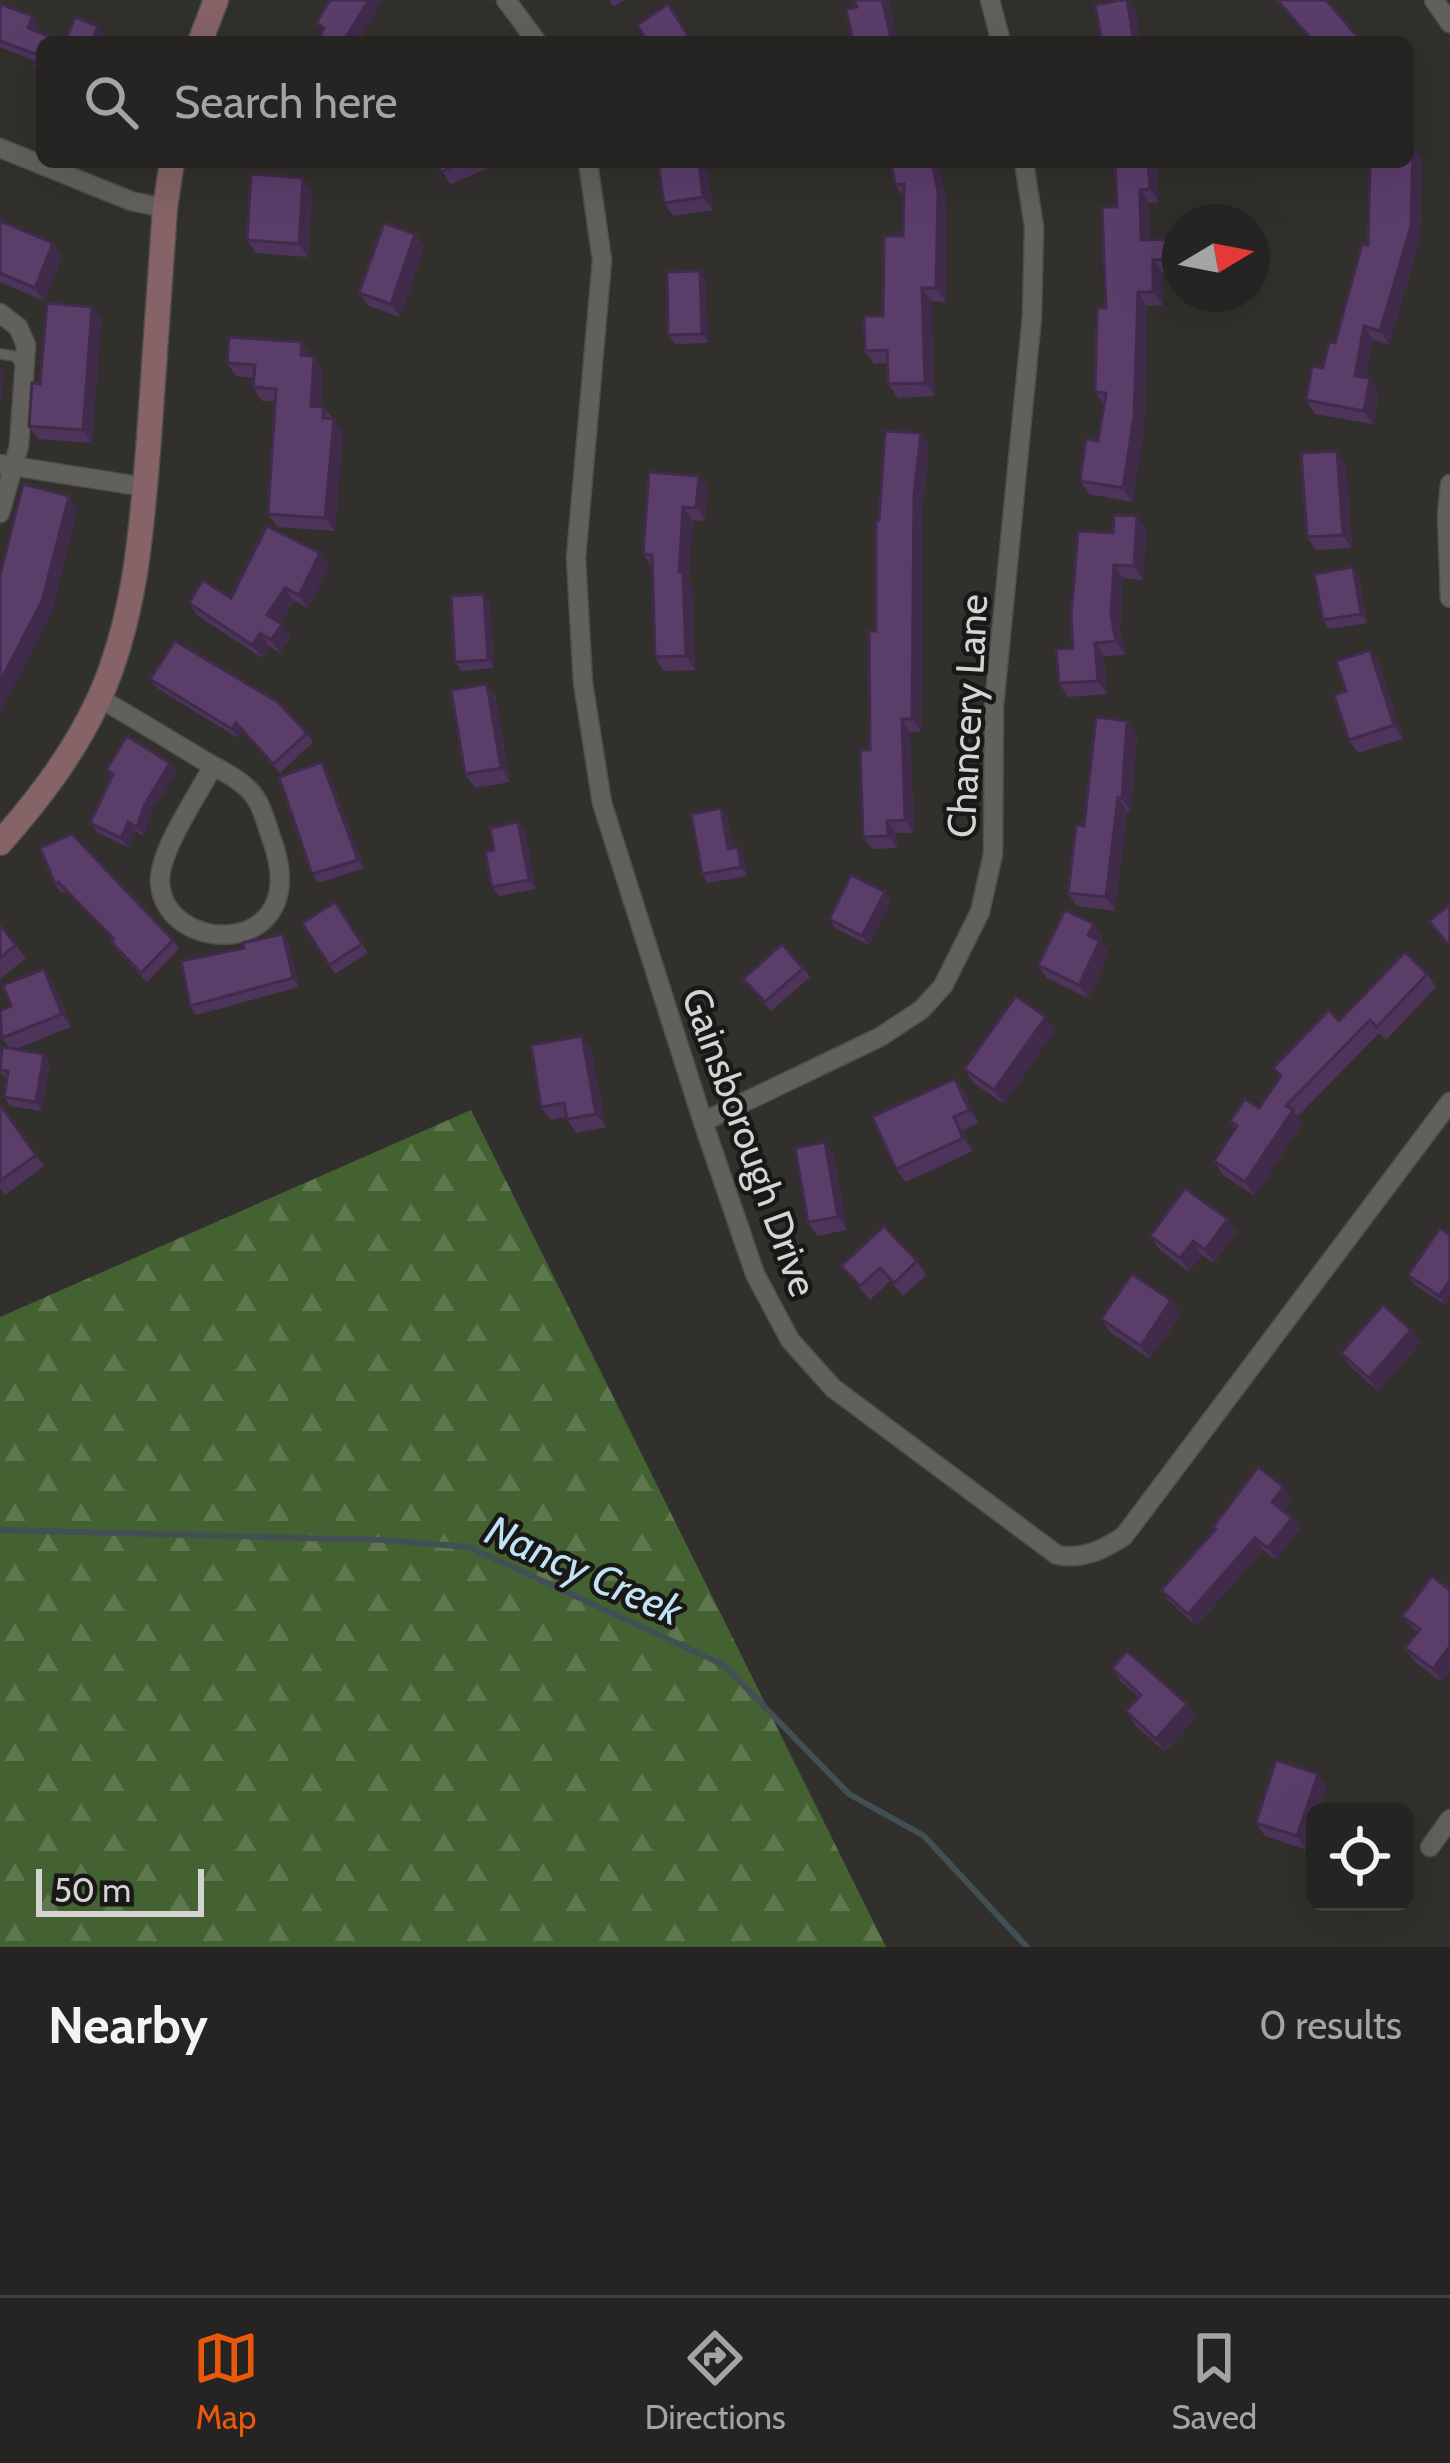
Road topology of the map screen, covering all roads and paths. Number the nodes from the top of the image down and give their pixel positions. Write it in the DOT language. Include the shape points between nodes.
graph roads {
  1 [pos="215,0"];
  2 [pos="506,0"];
  3 [pos="990,0"];
  4 [pos="1434,0"];
  5 [pos="1450,23"];
  6 [pos="202,36"];
  7 [pos="532,36"];
  8 [pos="999,36"];
  9 [pos="0,148"];
  10 [pos="36,163"];
  11 [pos="49,168"];
  12 [pos="171,168"];
  13 [pos="589,168"];
  14 [pos="1025,168"];
  15 [pos="165,208"];
  16 [pos="0,313"];
  17 [pos="0,354"];
  18 [pos="25,369"];
  19 [pos="7,465"];
  20 [pos="1450,484"];
  21 [pos="145,487"];
  22 [pos="0,513"];
  23 [pos="1450,598"];
  24 [pos="99,698"];
  25 [pos="212,766"];
  26 [pos="9,815"];
  27 [pos="0,843"];
  28 [pos="1450,1102"];
  29 [pos="703,1122"];
  30 [pos="1450,1820"];
  31 [pos="1430,1847"];
  1 -- 6 [label="street"];
  2 -- 7 [label="street"];
  3 -- 8 [label="street"];
  4 -- 5 [label="street"];
  9 -- 10 [label="street"];
  11 -- 15 [label="street"];
  12 -- 15 [label="street"];
  13 -- 29 [label="street, Gainsborough Drive" via="602,260 576,558 588,725 608,823"];
  14 -- 29 [label="street, Chancery Lane" via="1034,227 1032,316 994,706 993,854 980,912 944,986 920,1010"];
  15 -- 21 [label="street"];
  16 -- 18 [label="street" via="23,335"];
  17 -- 18 [label="lane"];
  18 -- 19 [label="street"];
  19 -- 21 [label="street"];
  19 -- 22 [label="street"];
  20 -- 23 [label="street"];
  21 -- 24 [label="street" via="128,614"];
  24 -- 25 [label="street"];
  24 -- 26 [label="street" via="78,739"];
  25 -- 25 [label="street" via="257,800 283,883 260,925 216,935 180,920 159,877"];
  26 -- 27 [label="street"];
  28 -- 29 [label="street, Gainsborough Drive" via="1124,1537 1073,1558 1020,1530 903,1442 833,1388 790,1340 755,1274"];
  30 -- 31 [label="street"];
}
